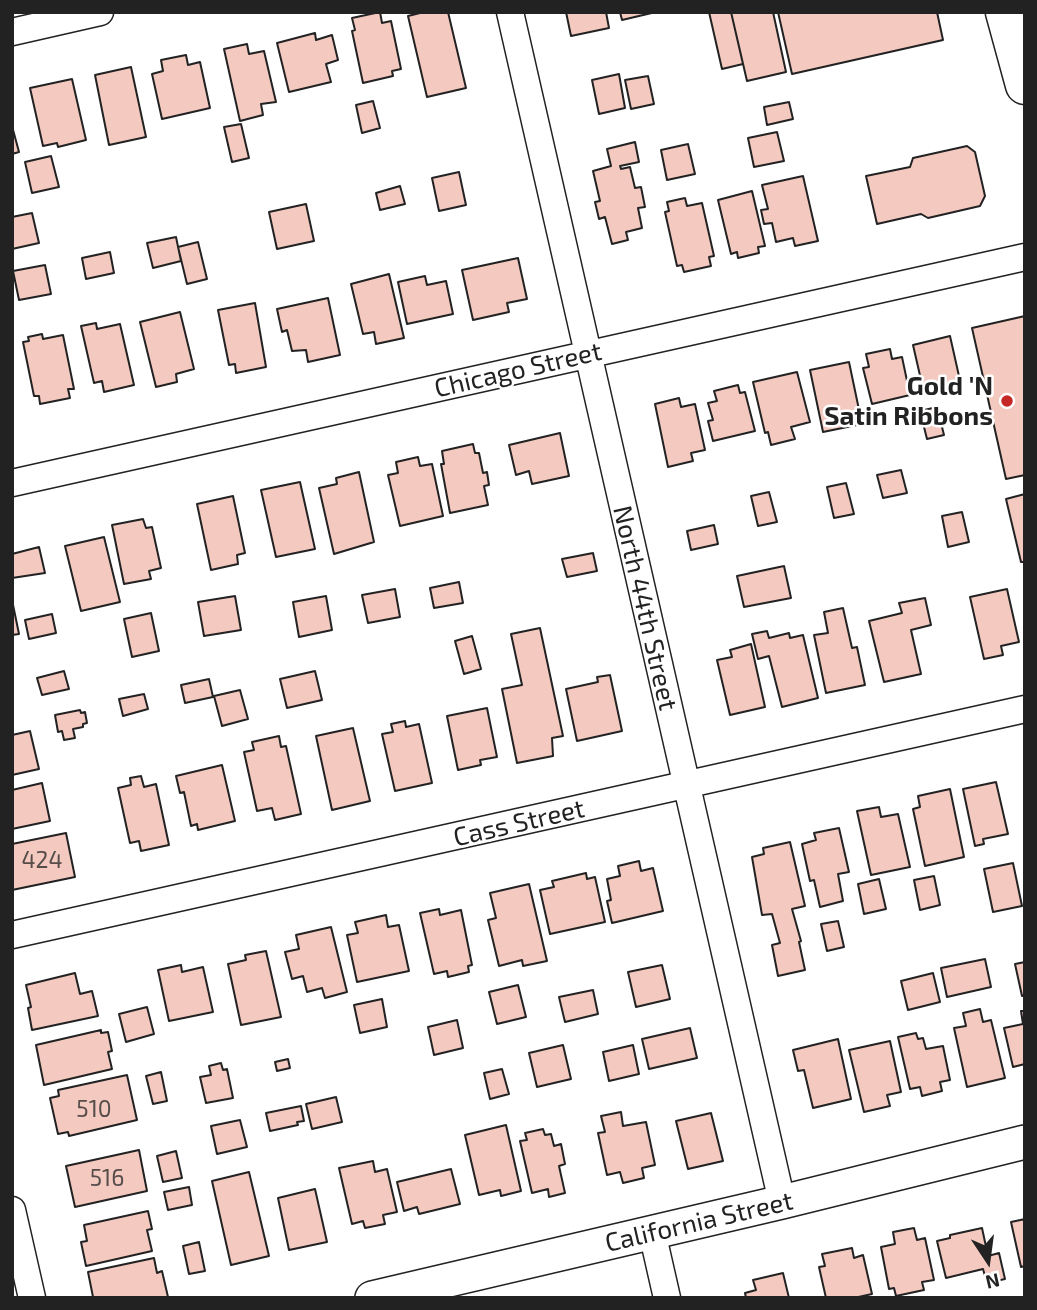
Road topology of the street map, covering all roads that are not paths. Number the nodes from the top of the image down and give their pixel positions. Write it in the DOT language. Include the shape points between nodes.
graph roads {
  1 [pos="100,12"];
  2 [pos="510,12"];
  3 [pos="1005,12"];
  4 [pos="12,32"];
  5 [pos="1025,85"];
  6 [pos="1025,257"];
  7 [pos="586,355"];
  8 [pos="12,483"];
  9 [pos="1025,709"];
  10 [pos="685,785"];
  11 [pos="12,935"];
  12 [pos="1025,1142"];
  13 [pos="782,1202"];
  14 [pos="12,1210"];
  15 [pos="652,1232"];
  16 [pos="32,1298"];
  17 [pos="372,1298"];
  18 [pos="667,1298"];
  1 -- 4 [label="street"];
  2 -- 7 [label="street, North 44th Street"];
  3 -- 5 [label="main road"];
  6 -- 7 [label="street, Chicago Street"];
  7 -- 8 [label="street, Chicago Street"];
  7 -- 10 [label="street, North 44th Street"];
  9 -- 10 [label="street, Cass Street"];
  10 -- 11 [label="street, Cass Street"];
  10 -- 13 [label="street, North 44th Street"];
  12 -- 13 [label="street, California Street"];
  13 -- 15 [label="street, California Street"];
  14 -- 16 [label="street"];
  15 -- 17 [label="street, California Street"];
  15 -- 18 [label="street"];
}
